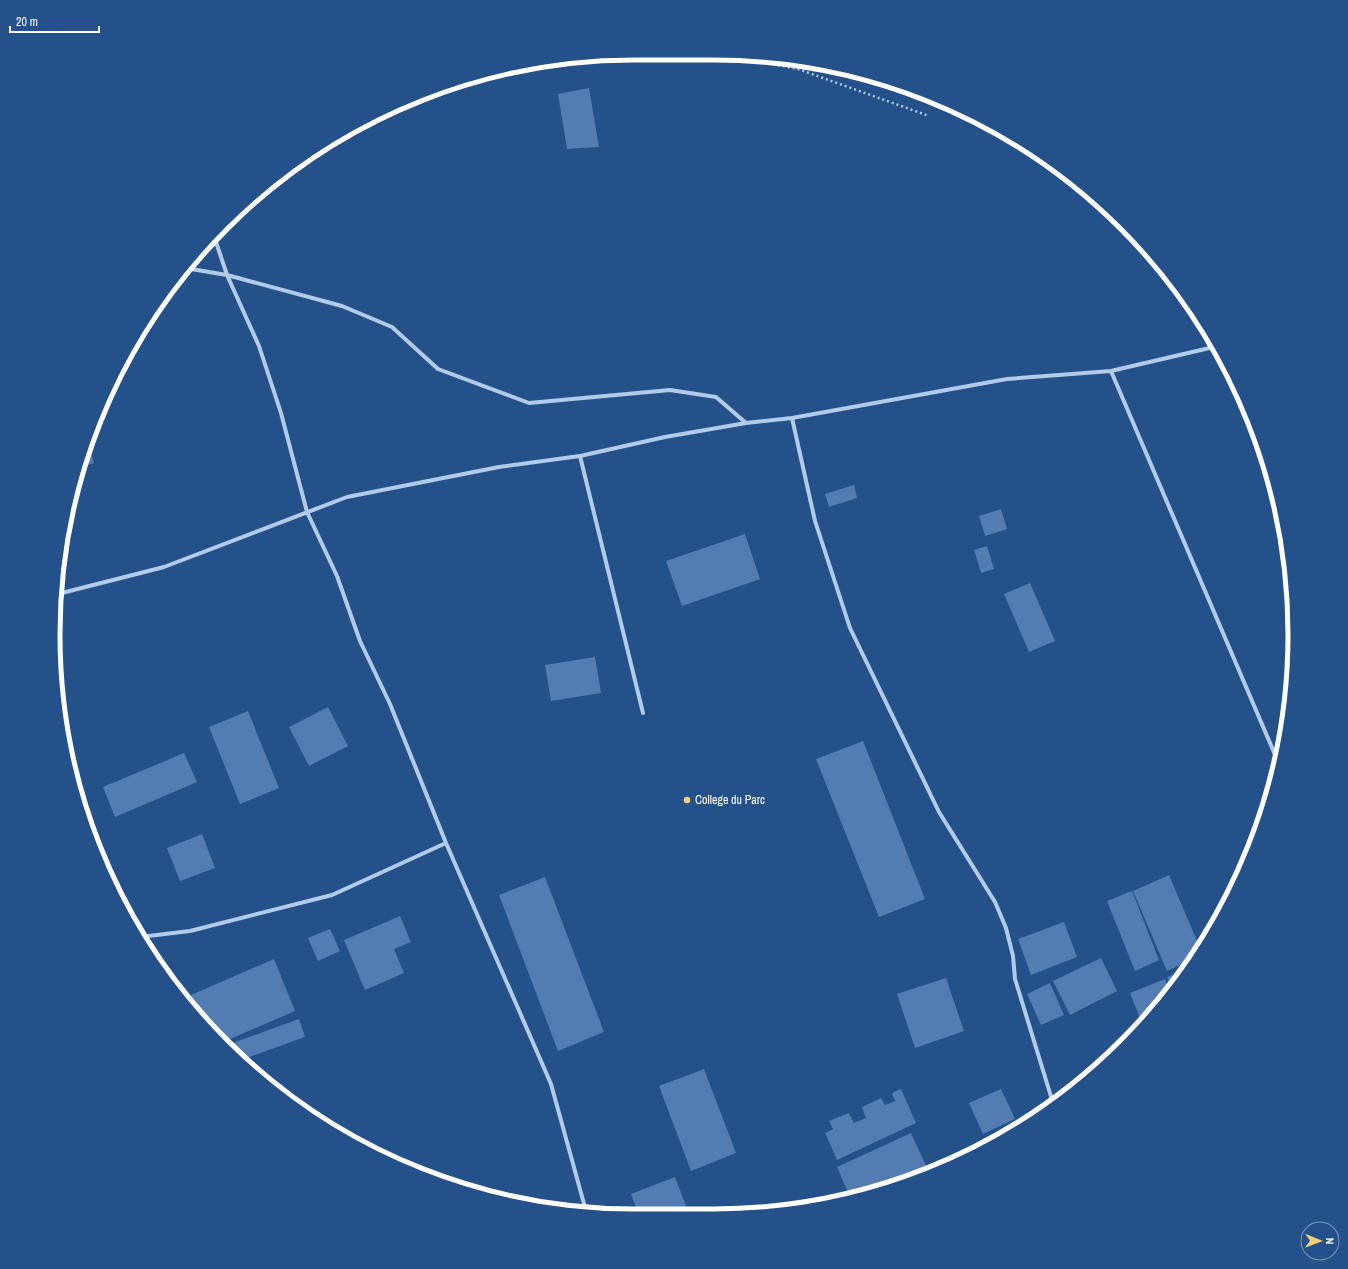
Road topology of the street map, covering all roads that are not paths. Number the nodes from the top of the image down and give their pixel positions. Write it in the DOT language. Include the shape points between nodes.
graph roads {
  1 [pos="216,241"];
  2 [pos="192,269"];
  3 [pos="228,275"];
  4 [pos="1211,348"];
  5 [pos="1111,371"];
  6 [pos="792,418"];
  7 [pos="746,423"];
  8 [pos="580,456"];
  9 [pos="307,512"];
  10 [pos="61,594"];
  11 [pos="643,713"];
  12 [pos="1275,755"];
  13 [pos="446,843"];
  14 [pos="146,936"];
  15 [pos="1052,1098"];
  16 [pos="585,1207"];
  1 -- 3 [label="street"];
  2 -- 3 [label="street"];
  3 -- 7 [label="street" via="342,306 392,327 438,369 529,403 670,390 716,397"];
  3 -- 9 [label="street" via="259,346 281,413"];
  4 -- 5 [label="street"];
  5 -- 6 [label="street" via="1007,379"];
  5 -- 12 [label="street"];
  6 -- 7 [label="street"];
  6 -- 15 [label="street" via="815,521 850,628 939,812 995,902 1006,928 1013,956 1015,979"];
  7 -- 8 [label="street"];
  8 -- 9 [label="street" via="499,466 347,497"];
  8 -- 11 [label="street"];
  9 -- 10 [label="street" via="164,567"];
  9 -- 13 [label="street" via="337,576 360,641 390,704"];
  13 -- 14 [label="street" via="332,895 190,931"];
  13 -- 16 [label="street" via="551,1084"];
}
